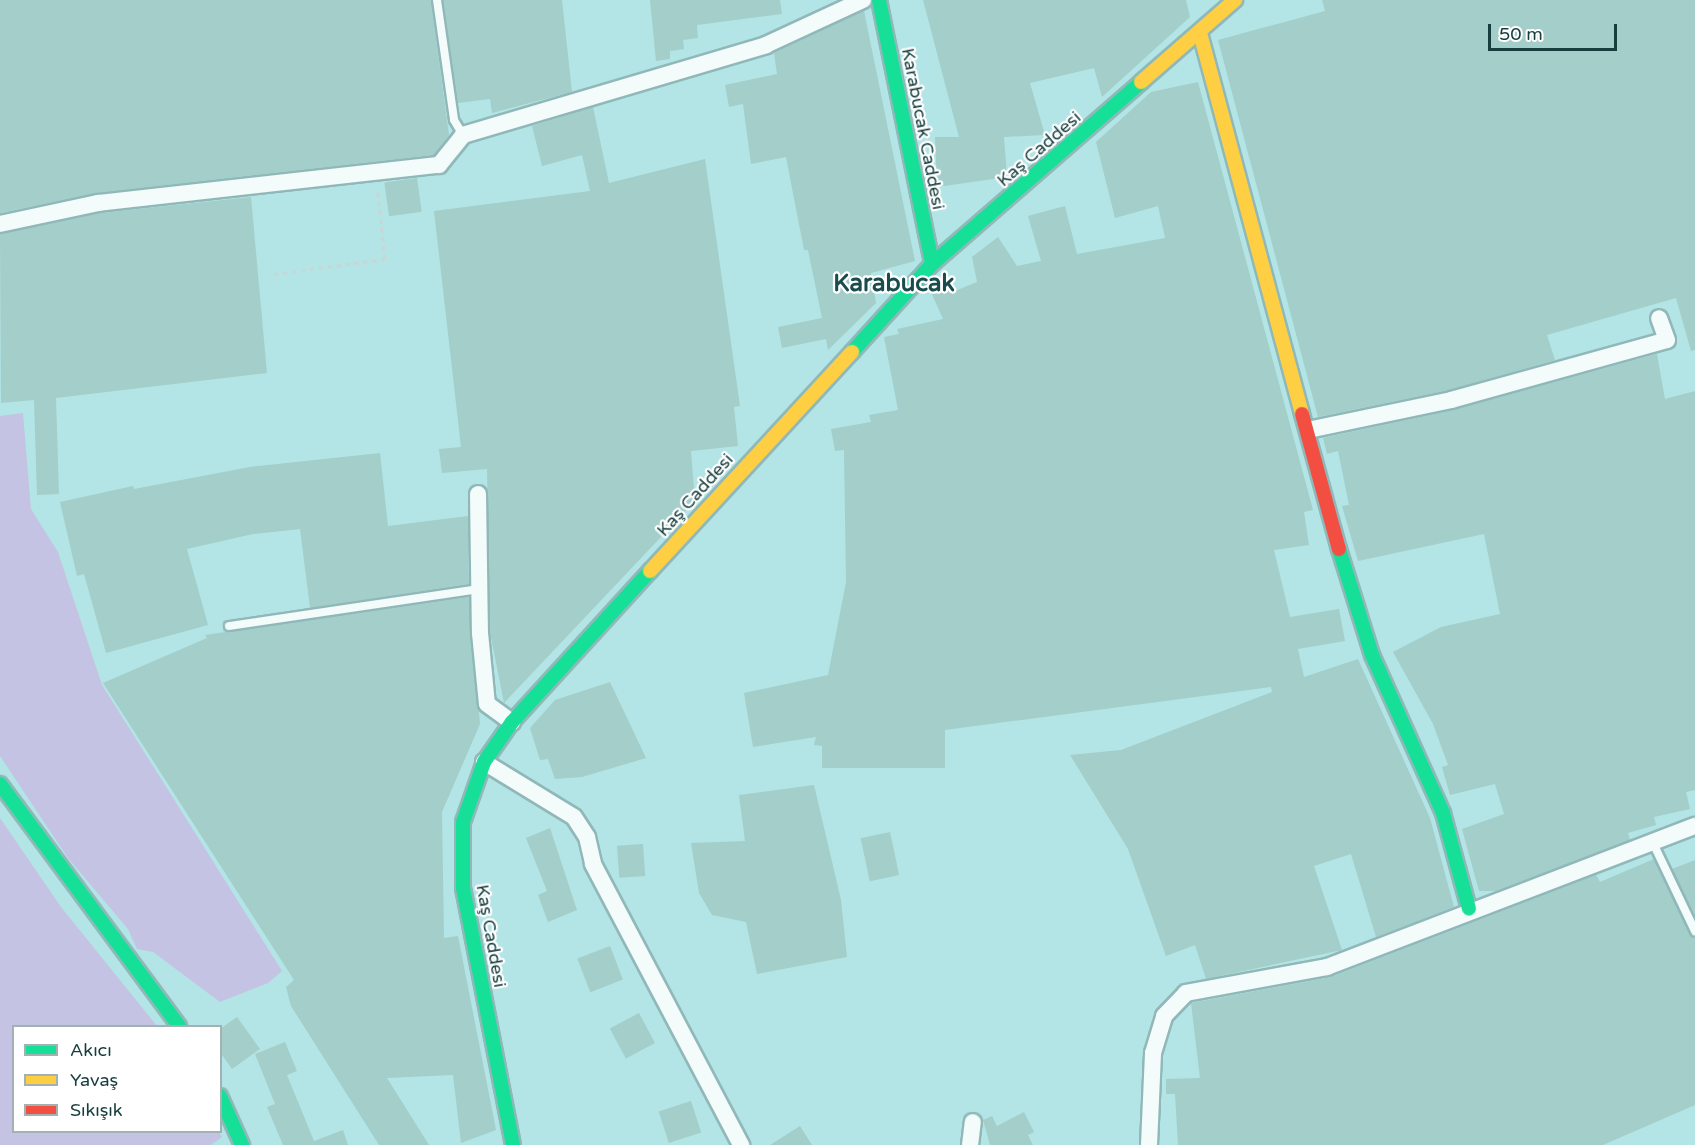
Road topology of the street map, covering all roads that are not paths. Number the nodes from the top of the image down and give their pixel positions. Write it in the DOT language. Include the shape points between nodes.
graph roads {
  1 [pos="437,0"];
  2 [pos="863,0"];
  3 [pos="879,0"];
  4 [pos="1235,0"];
  5 [pos="1200,33"];
  6 [pos="463,135"];
  7 [pos="0,224"];
  8 [pos="932,264"];
  9 [pos="1659,318"];
  10 [pos="1308,430"];
  11 [pos="478,494"];
  12 [pos="480,589"];
  13 [pos="229,626"];
  14 [pos="512,722"];
  15 [pos="484,762"];
  16 [pos="0,784"];
  17 [pos="1695,826"];
  18 [pos="1653,843"];
  19 [pos="1469,909"];
  20 [pos="1695,931"];
  21 [pos="178,1025"];
  22 [pos="222,1100"];
  23 [pos="973,1122"];
  24 [pos="242,1145"];
  25 [pos="513,1145"];
  26 [pos="741,1145"];
  27 [pos="970,1145"];
  28 [pos="1149,1145"];
  1 -- 6 [label="lane" via="454,120"];
  2 -- 6 [label="street" via="766,45"];
  3 -- 8 [label="street, Karabucak Caddesi"];
  4 -- 5 [label="street, Kaş Caddesi"];
  5 -- 8 [label="street, Kaş Caddesi"];
  5 -- 10 [label="street"];
  6 -- 7 [label="street" via="439,165 98,203"];
  8 -- 14 [label="street, Kaş Caddesi"];
  9 -- 10 [label="street" via="1667,340 1451,400"];
  10 -- 19 [label="street" via="1372,656 1443,813"];
  11 -- 12 [label="street"];
  12 -- 13 [label="lane"];
  12 -- 14 [label="street" via="487,704"];
  14 -- 15 [label="street, Kaş Caddesi"];
  15 -- 25 [label="street, Kaş Caddesi" via="463,822 463,888"];
  15 -- 26 [label="street" via="574,817 586,837 593,864"];
  16 -- 21 [label="street"];
  17 -- 18 [label="street"];
  18 -- 19 [label="street"];
  18 -- 20 [label="lane"];
  19 -- 28 [label="street" via="1327,967 1186,993 1164,1016 1153,1053"];
  22 -- 24 [label="street"];
  23 -- 27 [label="street"];
}
